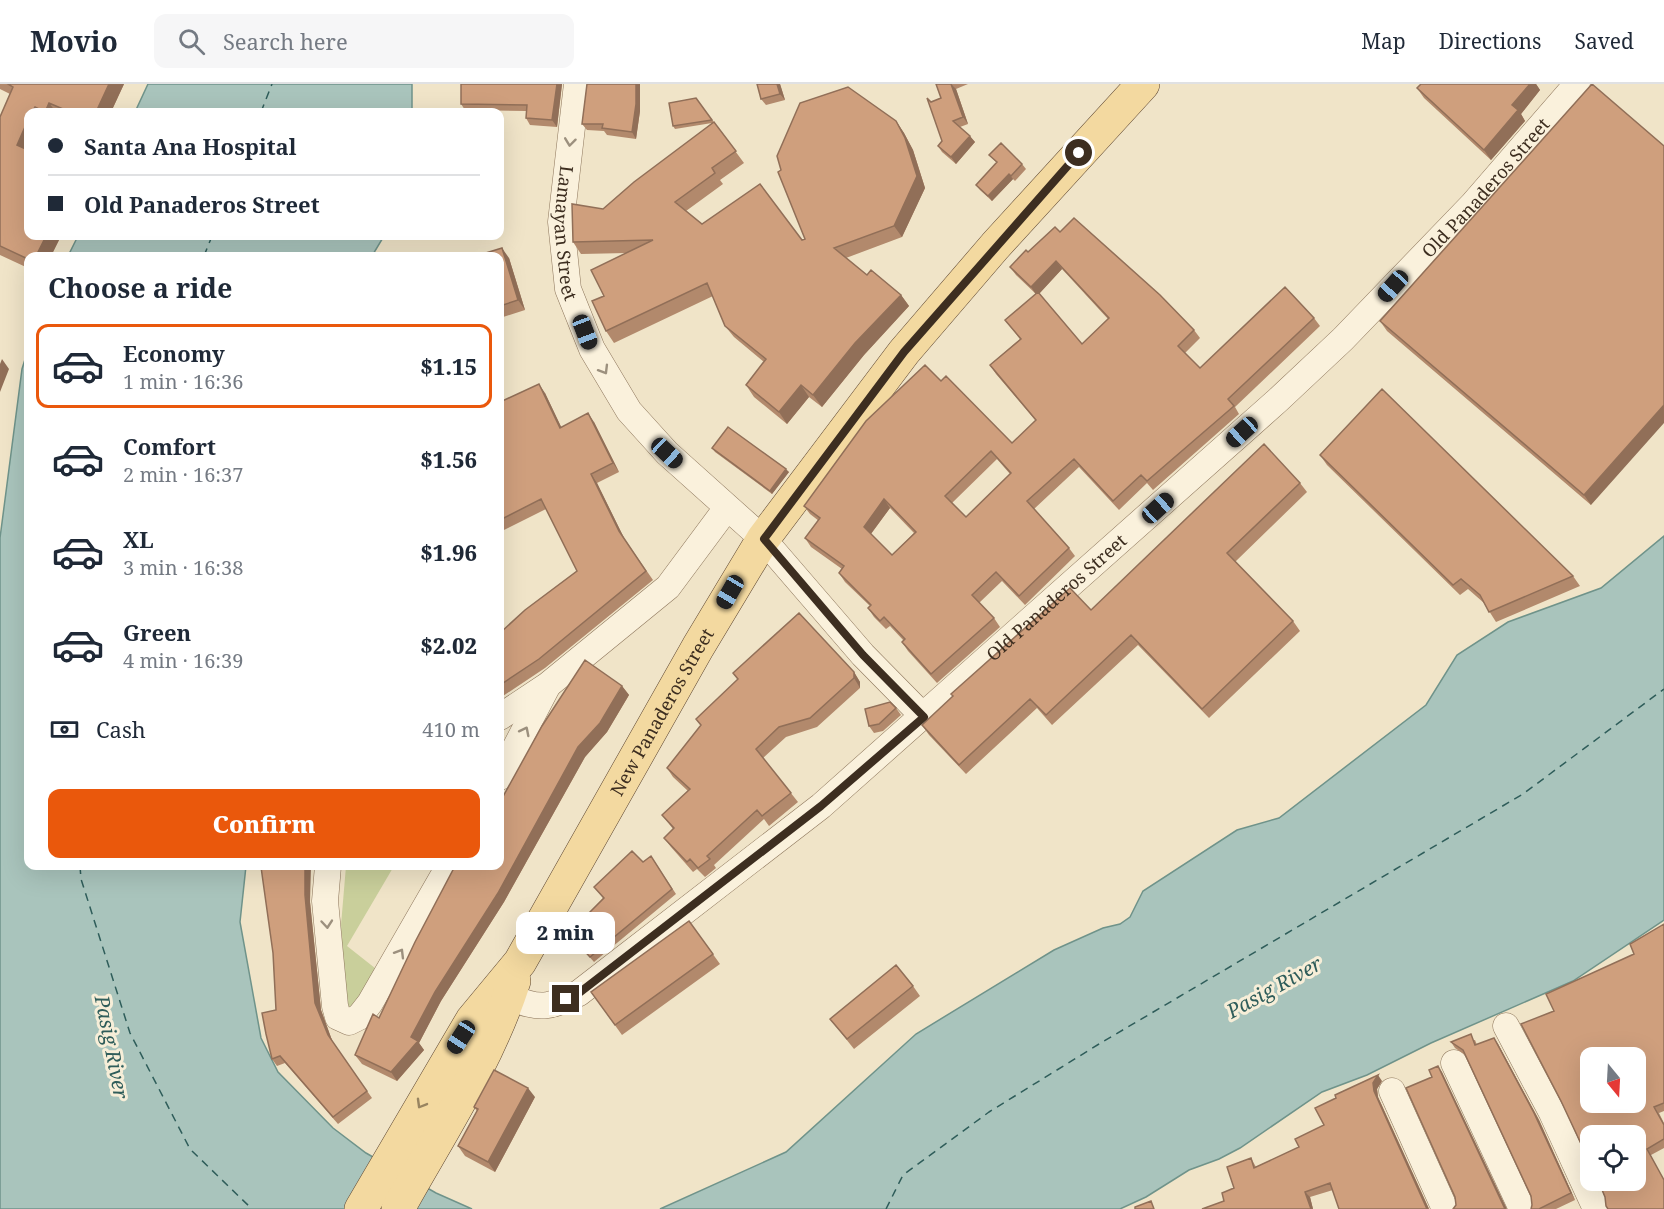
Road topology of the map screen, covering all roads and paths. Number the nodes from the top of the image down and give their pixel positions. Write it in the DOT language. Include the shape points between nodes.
graph roads {
  1 [pos="577,84"];
  2 [pos="1143,84"];
  3 [pos="1577,84"];
  4 [pos="726,509"];
  5 [pos="764,539"];
  6 [pos="548,685"];
  7 [pos="504,714"];
  8 [pos="924,717"];
  9 [pos="504,769"];
  10 [pos="328,870"];
  11 [pos="447,870"];
  12 [pos="520,962"];
  13 [pos="509,998"];
  14 [pos="1506,1026"];
  15 [pos="464,1061"];
  16 [pos="1454,1063"];
  17 [pos="1392,1090"];
  18 [pos="361,1209"];
  19 [pos="398,1209"];
  20 [pos="1445,1209"];
  21 [pos="1522,1209"];
  22 [pos="1596,1209"];
  1 -- 4 [label="street, Lamayan Street, one-way" via="561,222 568,289 592,349 629,411"];
  2 -- 5 [label="main road, New Panaderos Street" via="904,352"];
  3 -- 8 [label="street, Old Panaderos Street" via="1473,204 1343,339"];
  4 -- 5 [label="street, Lamayan Street"];
  4 -- 6 [label="street" via="668,587"];
  5 -- 8 [label="street, Lamayan Street" via="863,655"];
  5 -- 12 [label="main road, New Panaderos Street" via="698,647"];
  6 -- 7 [label="street"];
  9 -- 6 [label="street, one-way"];
  8 -- 13 [label="street, Old Panaderos Street" via="821,806 579,993 553,1006 535,1008"];
  10 -- 11 [label="street, one-way" via="325,901 335,1006 338,1017 349,1022 363,1013"];
  12 -- 13 [label="main road, New Panaderos Street"];
  12 -- 15 [label="main road, New Panaderos Street" via="472,1020"];
  13 -- 15 [label="main road, New Panaderos Street"];
  14 -- 22 [label="street"];
  15 -- 18 [label="main road, New Panaderos Street, one-way"];
  15 -- 19 [label="main road, New Panaderos Street"];
  16 -- 21 [label="street"];
  17 -- 20 [label="street"];
}
